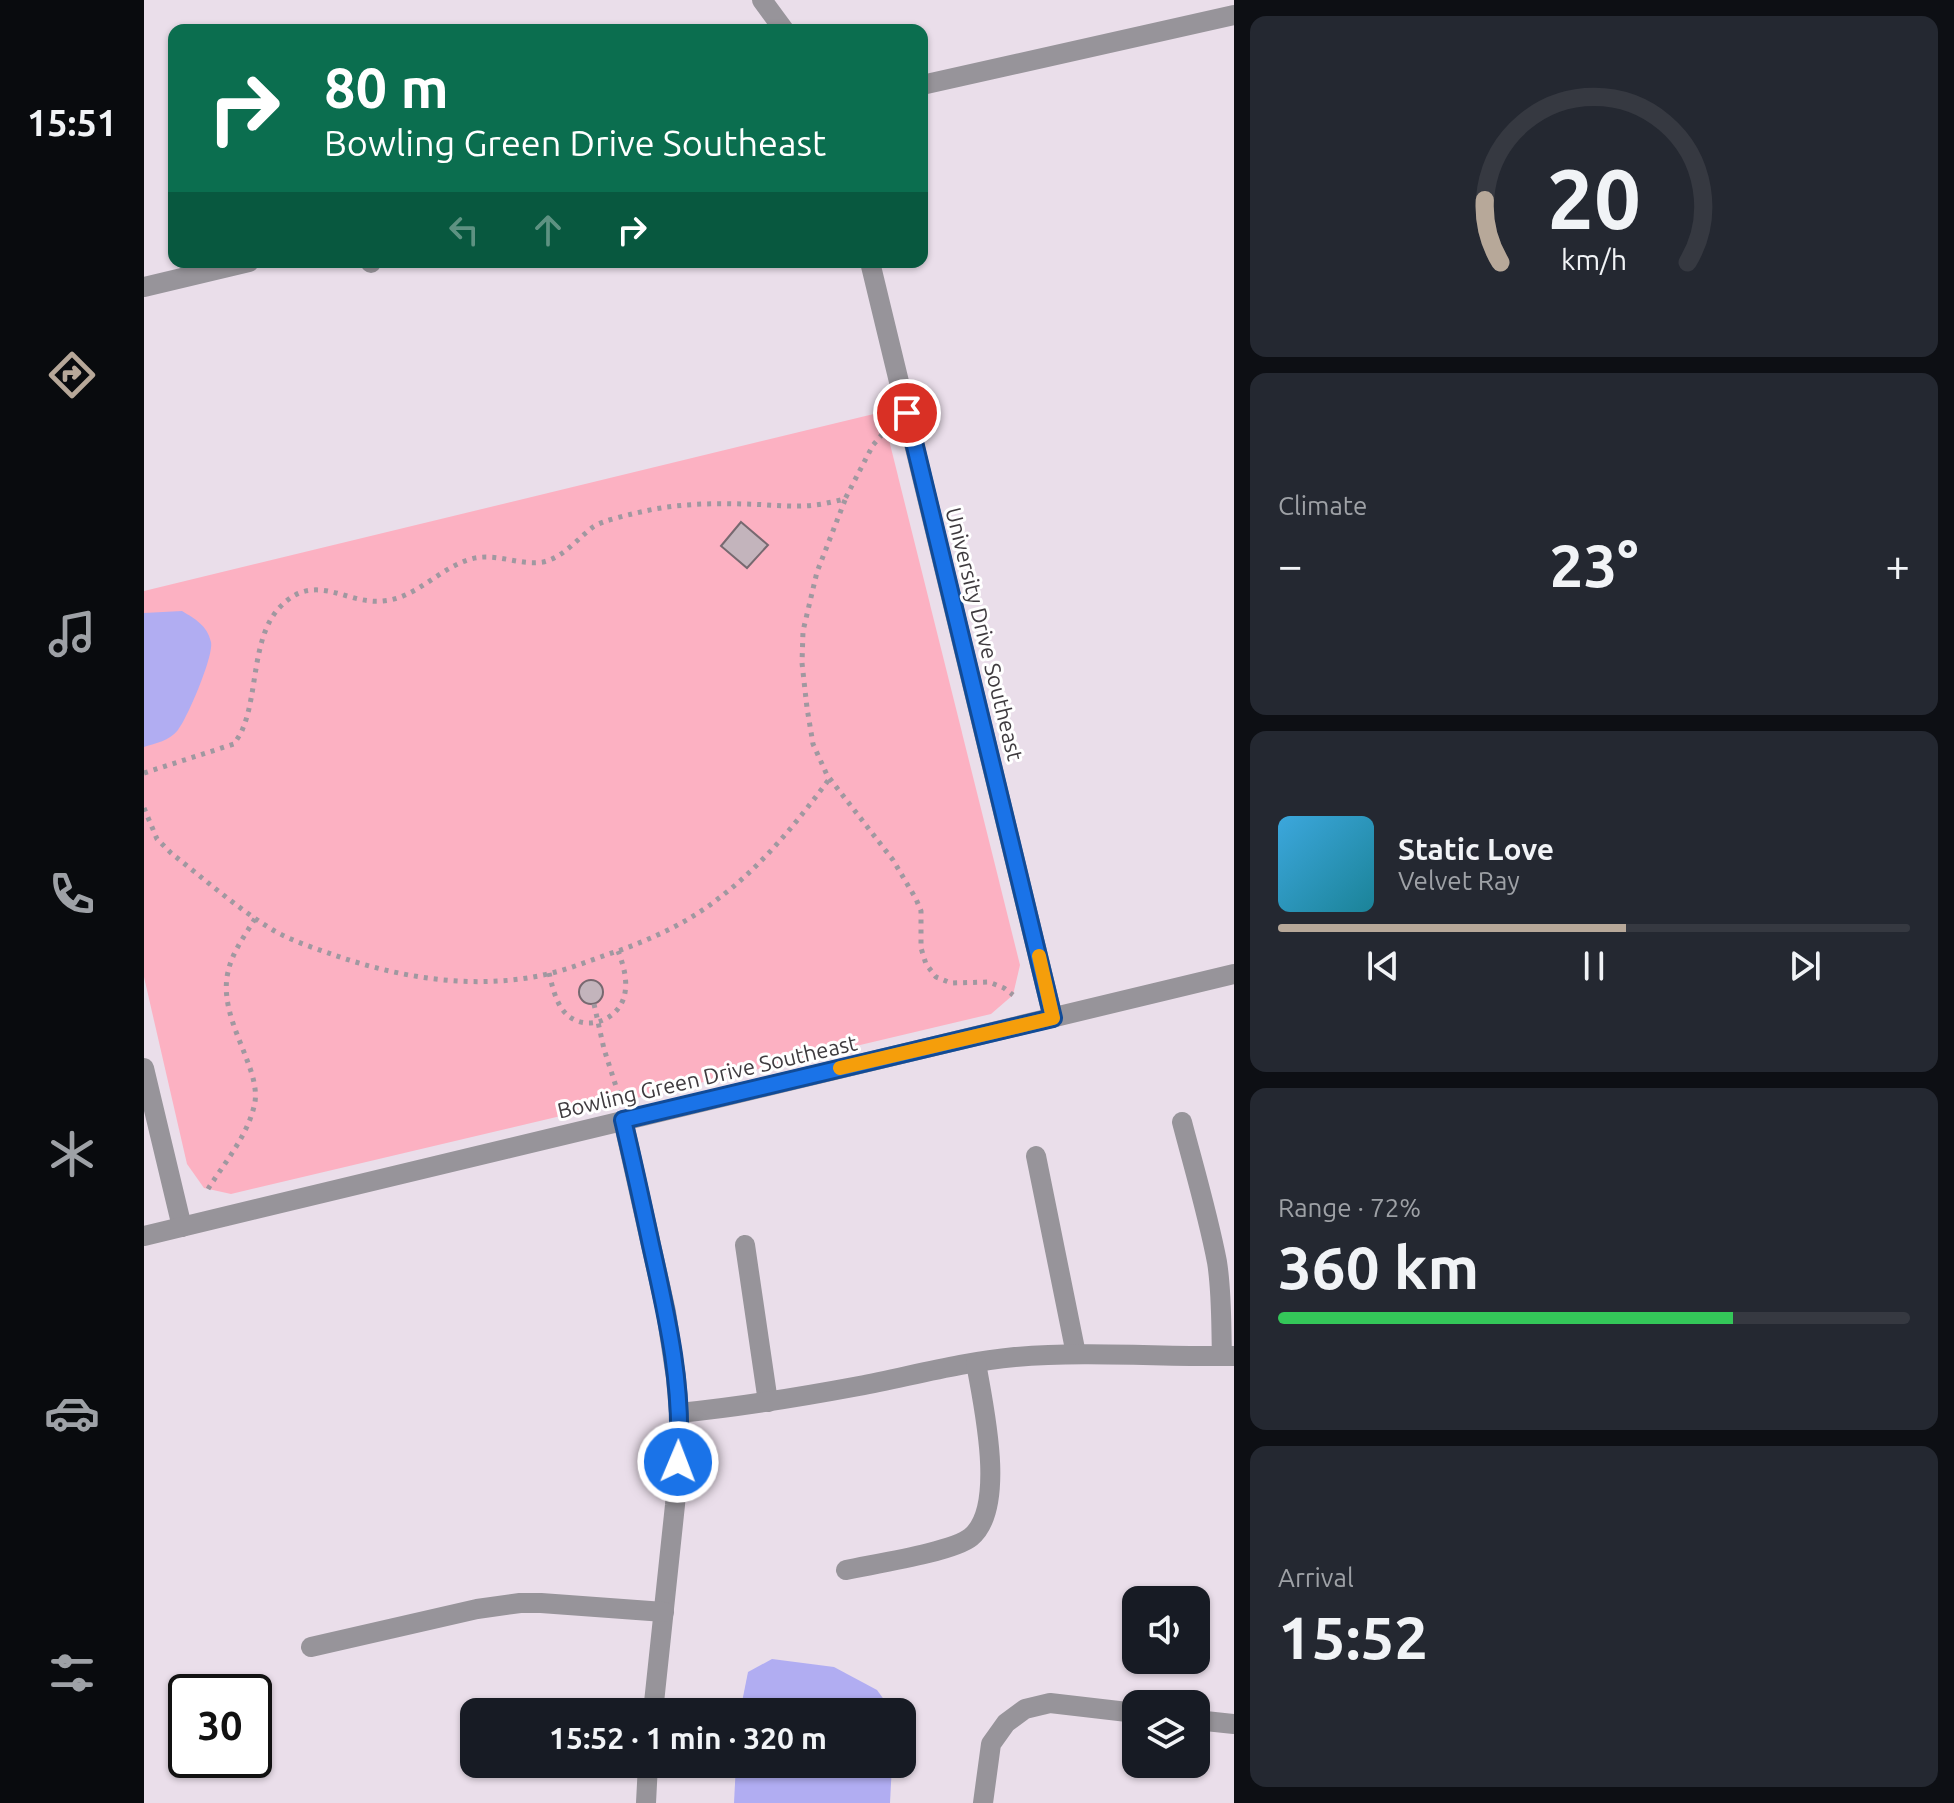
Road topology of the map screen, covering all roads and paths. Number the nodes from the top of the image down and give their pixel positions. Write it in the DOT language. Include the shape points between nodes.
graph roads {
  1 [pos="762,0"];
  2 [pos="1234,15"];
  3 [pos="780,24"];
  4 [pos="928,84"];
  5 [pos="224,268"];
  6 [pos="871,268"];
  7 [pos="144,287"];
  8 [pos="886,429"];
  9 [pos="845,499"];
  10 [pos="144,773"];
  11 [pos="830,778"];
  12 [pos="144,808"];
  13 [pos="256,917"];
  14 [pos="618,951"];
  15 [pos="549,973"];
  16 [pos="1234,974"];
  17 [pos="1013,995"];
  18 [pos="594,1004"];
  19 [pos="1053,1018"];
  20 [pos="598,1023"];
  21 [pos="144,1068"];
  22 [pos="622,1111"];
  23 [pos="1182,1122"];
  24 [pos="1036,1156"];
  25 [pos="208,1189"];
  26 [pos="182,1227"];
  27 [pos="144,1236"];
  28 [pos="745,1245"];
  29 [pos="1076,1354"];
  30 [pos="1228,1356"];
  31 [pos="976,1363"];
  32 [pos="768,1402"];
  33 [pos="679,1413"];
  34 [pos="846,1570"];
  35 [pos="664,1612"];
  36 [pos="311,1647"];
  37 [pos="655,1698"];
  38 [pos="1122,1711"];
  39 [pos="1210,1721"];
  40 [pos="1234,1724"];
  41 [pos="647,1778"];
  42 [pos="646,1803"];
  43 [pos="983,1803"];
  1 -- 3 [label="street"];
  2 -- 4 [label="street"];
  5 -- 7 [label="street"];
  6 -- 19 [label="street, University Drive Southeast"];
  8 -- 9 [label="path"];
  9 -- 10 [label="path" via="816,505 696,504 646,511 595,526 562,554 543,562 469,559 409,594 383,601 332,590 292,597 264,633 243,728 234,744"];
  9 -- 11 [label="path" via="817,572 803,631 813,744"];
  11 -- 14 [label="path" via="767,854 718,899 648,941"];
  11 -- 17 [label="path" via="916,899 921,948 936,977 951,983 989,982"];
  12 -- 13 [label="path" via="157,839 171,853"];
  13 -- 15 [label="path" via="307,946 396,972 454,981"];
  13 -- 25 [label="path" via="228,970 226,990 254,1078 255,1100 248,1124"];
  14 -- 15 [label="path"];
  14 -- 20 [label="path" via="626,986 622,1001"];
  15 -- 20 [label="path" via="561,1008 571,1018"];
  16 -- 19 [label="street, Bowling Green Drive Southeast"];
  18 -- 20 [label="path"];
  19 -- 22 [label="street, Bowling Green Drive Southeast"];
  20 -- 22 [label="path"];
  21 -- 26 [label="street"];
  22 -- 26 [label="street, Bowling Green Drive Southeast"];
  22 -- 33 [label="street" via="666,1312"];
  23 -- 30 [label="street" via="1217,1264"];
  24 -- 29 [label="street"];
  26 -- 27 [label="street, Bowling Green Drive Southeast"];
  28 -- 32 [label="street"];
  29 -- 30 [label="street"];
  29 -- 31 [label="street"];
  31 -- 32 [label="street"];
  31 -- 34 [label="street" via="991,1478 983,1522 960,1544"];
  32 -- 33 [label="street"];
  33 -- 35 [label="street"];
  35 -- 36 [label="street" via="520,1603"];
  35 -- 37 [label="street"];
  38 -- 43 [label="street" via="1050,1703 1025,1709 991,1744"];
  39 -- 40 [label="street"];
  41 -- 42 [label="street"];
}
